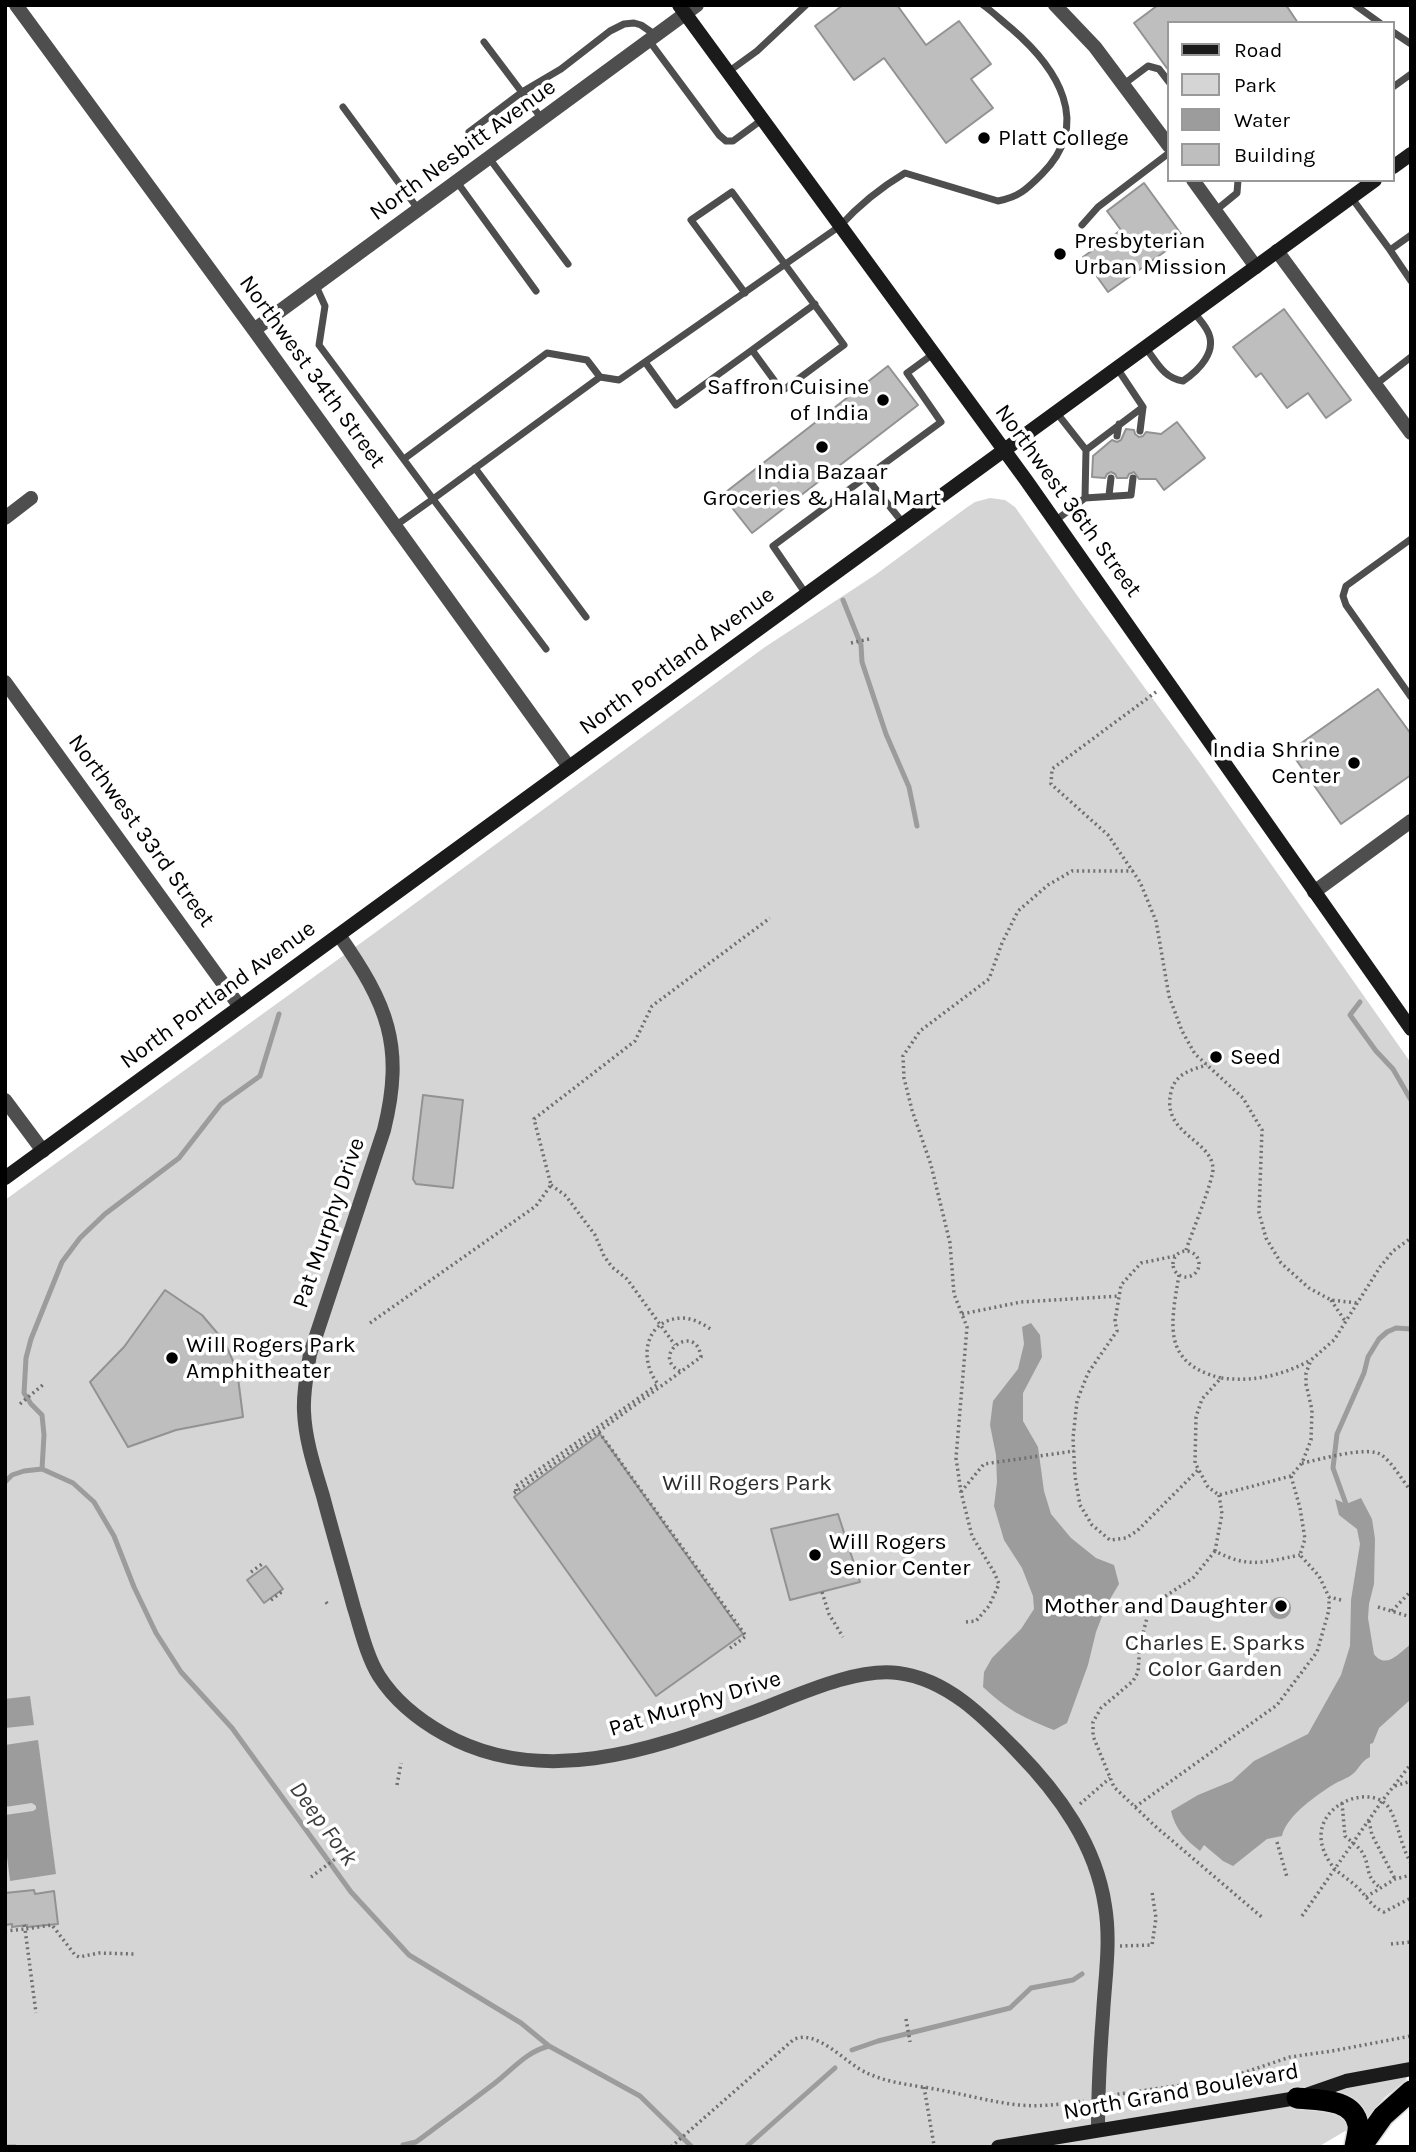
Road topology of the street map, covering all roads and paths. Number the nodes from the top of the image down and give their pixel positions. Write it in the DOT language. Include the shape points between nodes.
graph roads {
  1 [pos="16,5"];
  2 [pos="806,5"];
  3 [pos="983,5"];
  4 [pos="1055,5"];
  5 [pos="1355,5"];
  6 [pos="687,8"];
  7 [pos="1377,21"];
  8 [pos="1395,33"];
  9 [pos="653,39"];
  10 [pos="484,42"];
  11 [pos="1411,44"];
  12 [pos="728,72"];
  13 [pos="1411,74"];
  14 [pos="1168,81"];
  15 [pos="1124,84"];
  16 [pos="1395,86"];
  17 [pos="522,92"];
  18 [pos="343,107"];
  19 [pos="763,119"];
  20 [pos="542,120"];
  21 [pos="469,132"];
  22 [pos="1168,145"];
  23 [pos="1168,154"];
  24 [pos="1411,154"];
  25 [pos="489,159"];
  26 [pos="1395,166"];
  27 [pos="1194,182"];
  28 [pos="1238,182"];
  29 [pos="1371,182"];
  30 [pos="457,183"];
  31 [pos="1351,197"];
  32 [pos="419,210"];
  33 [pos="1215,211"];
  34 [pos="1082,225"];
  35 [pos="841,226"];
  36 [pos="1411,235"];
  37 [pos="1390,250"];
  38 [pos="1278,251"];
  39 [pos="568,264"];
  40 [pos="785,265"];
  41 [pos="1256,267"];
  42 [pos="1411,281"];
  43 [pos="316,286"];
  44 [pos="536,291"];
  45 [pos="745,293"];
  46 [pos="815,304"];
  47 [pos="1193,312"];
  48 [pos="254,330"];
  49 [pos="1145,346"];
  50 [pos="752,350"];
  51 [pos="933,354"];
  52 [pos="1411,357"];
  53 [pos="645,362"];
  54 [pos="1116,367"];
  55 [pos="600,377"];
  56 [pos="1375,385"];
  57 [pos="1143,407"];
  58 [pos="1056,412"];
  59 [pos="1119,424"];
  60 [pos="1140,431"];
  61 [pos="1411,433"];
  62 [pos="1117,436"];
  63 [pos="1004,450"];
  64 [pos="1086,450"];
  65 [pos="404,459"];
  66 [pos="475,468"];
  67 [pos="866,477"];
  68 [pos="1111,478"];
  69 [pos="1133,478"];
  70 [pos="1109,495"];
  71 [pos="31,498"];
  72 [pos="1084,498"];
  73 [pos="433,499"];
  74 [pos="5,518"];
  75 [pos="1055,521"];
  76 [pos="903,523"];
  77 [pos="396,526"];
  78 [pos="1411,539"];
  79 [pos="806,594"];
  80 [pos="586,617"];
  81 [pos="869,639"];
  82 [pos="851,643"];
  83 [pos="546,649"];
  84 [pos="5,682"];
  85 [pos="1168,682"];
  86 [pos="1411,697"];
  87 [pos="569,767"];
  88 [pos="1411,821"];
  89 [pos="1133,872"];
  90 [pos="1314,892"];
  91 [pos="770,918"];
  92 [pos="338,935"];
  93 [pos="240,1007"];
  94 [pos="1406,1012"];
  95 [pos="1411,1030"];
  96 [pos="1207,1065"];
  97 [pos="5,1100"];
  98 [pos="43,1151"];
  99 [pos="5,1178"];
  100 [pos="551,1185"];
  101 [pos="1411,1238"];
  102 [pos="1186,1250"];
  103 [pos="1175,1256"];
  104 [pos="1180,1275"];
  105 [pos="1120,1296"];
  106 [pos="1331,1300"];
  107 [pos="1357,1303"];
  108 [pos="962,1314"];
  109 [pos="1345,1322"];
  110 [pos="370,1323"];
  111 [pos="661,1325"];
  112 [pos="712,1330"];
  113 [pos="675,1345"];
  114 [pos="1311,1360"];
  115 [pos="682,1372"];
  116 [pos="1221,1378"];
  117 [pos="45,1383"];
  118 [pos="20,1404"];
  119 [pos="599,1432"];
  120 [pos="1074,1451"];
  121 [pos="1302,1463"];
  122 [pos="1198,1469"];
  123 [pos="1291,1476"];
  124 [pos="1411,1491"];
  125 [pos="961,1492"];
  126 [pos="1219,1495"];
  127 [pos="1215,1551"];
  128 [pos="1300,1555"];
  129 [pos="262,1564"];
  130 [pos="251,1572"];
  131 [pos="283,1591"];
  132 [pos="1411,1591"];
  133 [pos="822,1592"];
  134 [pos="1329,1597"];
  135 [pos="271,1600"];
  136 [pos="1341,1600"];
  137 [pos="1378,1607"];
  138 [pos="1392,1611"];
  139 [pos="1411,1617"];
  140 [pos="967,1622"];
  141 [pos="843,1637"];
  142 [pos="729,1649"];
  143 [pos="401,1763"];
  144 [pos="1411,1764"];
  145 [pos="1110,1779"];
  146 [pos="1411,1780"];
  147 [pos="397,1785"];
  148 [pos="1393,1787"];
  149 [pos="1382,1801"];
  150 [pos="1341,1802"];
  151 [pos="1135,1807"];
  152 [pos="1068,1814"];
  153 [pos="1368,1820"];
  154 [pos="1277,1842"];
  155 [pos="1353,1844"];
  156 [pos="350,1848"];
  157 [pos="1411,1863"];
  158 [pos="1335,1869"];
  159 [pos="1411,1875"];
  160 [pos="311,1877"];
  161 [pos="1287,1877"];
  162 [pos="1395,1879"];
  163 [pos="1381,1888"];
  164 [pos="1152,1892"];
  165 [pos="1365,1898"];
  166 [pos="1411,1898"];
  167 [pos="1302,1916"];
  168 [pos="1264,1919"];
  169 [pos="24,1927"];
  170 [pos="5,1931"];
  171 [pos="1411,1942"];
  172 [pos="1391,1944"];
  173 [pos="1108,1947"];
  174 [pos="136,1954"];
  175 [pos="36,2013"];
  176 [pos="906,2019"];
  177 [pos="1411,2036"];
  178 [pos="910,2042"];
  179 [pos="1411,2069"];
  180 [pos="924,2087"];
  181 [pos="1411,2091"];
  182 [pos="1112,2095"];
  183 [pos="1297,2098"];
  184 [pos="1083,2101"];
  185 [pos="1098,2130"];
  186 [pos="934,2144"];
  187 [pos="671,2147"];
  188 [pos="999,2147"];
  189 [pos="1355,2147"];
  190 [pos="1361,2147"];
  1 -- 48 [label="street, Northwest 34th Street"];
  2 -- 12 [label="lane"];
  3 -- 35 [label="lane" via="1030,45 1065,100 1068,121 1056,160 1029,188 998,201 905,173 858,206"];
  4 -- 15 [label="street"];
  5 -- 7 [label="lane"];
  6 -- 9 [label="street, North Nesbitt Avenue"];
  6 -- 12 [label="main road, Northwest 36th Street"];
  8 -- 11 [label="lane"];
  9 -- 17 [label="lane" via="641,25 624,24"];
  9 -- 19 [label="lane" via="726,141 733,141"];
  9 -- 20 [label="street, North Nesbitt Avenue"];
  10 -- 17 [label="lane"];
  12 -- 19 [label="main road, Northwest 36th Street"];
  13 -- 16 [label="lane"];
  14 -- 15 [label="lane" via="1159,69 1148,66"];
  15 -- 22 [label="street"];
  17 -- 20 [label="lane"];
  17 -- 21 [label="lane"];
  18 -- 32 [label="lane"];
  19 -- 35 [label="main road, Northwest 36th Street"];
  20 -- 25 [label="street, North Nesbitt Avenue"];
  23 -- 34 [label="lane" via="1098,207"];
  24 -- 26 [label="main road"];
  25 -- 30 [label="street, North Nesbitt Avenue"];
  25 -- 39 [label="lane"];
  27 -- 33 [label="street"];
  28 -- 33 [label="lane" via="1237,193"];
  29 -- 31 [label="main road, North Portland Avenue"];
  30 -- 32 [label="street, North Nesbitt Avenue"];
  30 -- 44 [label="lane"];
  31 -- 37 [label="lane"];
  31 -- 38 [label="main road, North Portland Avenue"];
  32 -- 43 [label="street, North Nesbitt Avenue"];
  33 -- 41 [label="street"];
  35 -- 40 [label="lane"];
  35 -- 51 [label="main road, Northwest 36th Street"];
  36 -- 37 [label="lane"];
  37 -- 42 [label="lane"];
  38 -- 41 [label="main road, North Portland Avenue"];
  38 -- 56 [label="street"];
  40 -- 45 [label="lane"];
  40 -- 45 [label="lane" via="732,192 691,220"];
  40 -- 46 [label="lane"];
  41 -- 47 [label="main road, North Portland Avenue"];
  43 -- 48 [label="street, North Nesbitt Avenue"];
  43 -- 65 [label="lane" via="325,306 319,345"];
  45 -- 53 [label="lane"];
  46 -- 50 [label="lane"];
  46 -- 50 [label="lane" via="844,345 803,376 782,391"];
  47 -- 49 [label="main road, North Portland Avenue"];
  47 -- 49 [label="lane" via="1211,340 1199,370 1183,381 1172,379"];
  48 -- 77 [label="street, Northwest 34th Street"];
  49 -- 54 [label="main road, North Portland Avenue"];
  50 -- 53 [label="lane" via="676,405"];
  51 -- 63 [label="main road, Northwest 36th Street"];
  51 -- 67 [label="lane" via="907,373 941,422"];
  52 -- 56 [label="lane"];
  53 -- 55 [label="lane" via="619,380"];
  54 -- 57 [label="lane"];
  54 -- 58 [label="main road, North Portland Avenue"];
  55 -- 65 [label="lane" via="587,360 547,354"];
  55 -- 66 [label="lane"];
  56 -- 61 [label="street"];
  57 -- 59 [label="lane"];
  57 -- 60 [label="lane"];
  58 -- 63 [label="main road, North Portland Avenue"];
  58 -- 64 [label="lane"];
  59 -- 62 [label="lane"];
  59 -- 64 [label="lane"];
  63 -- 75 [label="main road, Northwest 36th Street"];
  63 -- 76 [label="main road, North Portland Avenue"];
  64 -- 72 [label="lane"];
  65 -- 73 [label="lane"];
  66 -- 73 [label="lane"];
  66 -- 80 [label="lane"];
  67 -- 76 [label="lane"];
  67 -- 79 [label="lane" via="774,546"];
  68 -- 70 [label="lane"];
  69 -- 70 [label="lane" via="1131,495"];
  70 -- 72 [label="lane"];
  71 -- 74 [label="street"];
  72 -- 75 [label="lane"];
  73 -- 77 [label="lane"];
  73 -- 83 [label="lane"];
  75 -- 85 [label="main road, Northwest 36th Street"];
  76 -- 79 [label="main road, North Portland Avenue"];
  77 -- 87 [label="street, Northwest 34th Street"];
  78 -- 86 [label="lane" via="1346,586 1343,596"];
  79 -- 87 [label="main road, North Portland Avenue"];
  81 -- 82 [label="path"];
  84 -- 93 [label="street, Northwest 33rd Street"];
  85 -- 89 [label="path" via="1052,769 1051,784 1108,835"];
  85 -- 90 [label="main road, Northwest 36th Street"];
  87 -- 92 [label="main road, North Portland Avenue"];
  88 -- 90 [label="street"];
  89 -- 96 [label="path" via="1156,921 1169,996 1182,1031"];
  89 -- 108 [label="path" via="1072,871 1048,885 1018,911 989,979 920,1031 903,1056 909,1100 946,1223 954,1294"];
  90 -- 94 [label="main road, Northwest 36th Street"];
  91 -- 100 [label="path" via="652,1006 635,1041 534,1118"];
  92 -- 93 [label="main road, North Portland Avenue"];
  92 -- 152 [label="street, Pat Murphy Drive" via="382,1008 391,1042 392,1099 310,1354 304,1410 347,1584 378,1675 413,1713 474,1749 522,1761 555,1762 620,1754 674,1740 858,1675 900,1673 964,1701 1039,1773"];
  93 -- 98 [label="main road, North Portland Avenue"];
  94 -- 95 [label="main road, Northwest 36th Street"];
  96 -- 102 [label="path" via="1182,1073 1172,1084 1168,1104 1180,1129 1210,1156 1214,1170"];
  96 -- 106 [label="path" via="1243,1098 1262,1130 1259,1213 1266,1238 1281,1263"];
  97 -- 98 [label="street"];
  98 -- 99 [label="main road, North Portland Avenue"];
  100 -- 110 [label="path" via="536,1206"];
  100 -- 111 [label="path" via="566,1196 612,1267 627,1279"];
  101 -- 107 [label="path" via="1393,1251"];
  102 -- 103 [label="path"];
  102 -- 104 [label="path" via="1197,1256 1199,1265 1192,1276"];
  103 -- 104 [label="path" via="1172,1265"];
  103 -- 105 [label="path" via="1141,1263 1121,1285"];
  104 -- 116 [label="path" via="1172,1321 1180,1353 1195,1369"];
  105 -- 108 [label="path" via="1021,1302"];
  105 -- 120 [label="path" via="1117,1331 1088,1373 1077,1401"];
  106 -- 107 [label="path"];
  106 -- 109 [label="path"];
  107 -- 109 [label="path"];
  108 -- 125 [label="path" via="967,1327 956,1458"];
  109 -- 114 [label="path" via="1334,1340"];
  111 -- 112 [label="path" via="682,1318"];
  111 -- 113 [label="path"];
  111 -- 119 [label="path" via="647,1346 646,1359 658,1384 516,1486 515,1492"];
  113 -- 115 [label="path" via="670,1359"];
  113 -- 115 [label="path" via="690,1342 700,1352 701,1357"];
  114 -- 116 [label="path" via="1264,1378"];
  114 -- 121 [label="path" via="1306,1384 1312,1433"];
  115 -- 119 [label="path"];
  116 -- 122 [label="path" via="1202,1399 1196,1417"];
  117 -- 118 [label="path"];
  119 -- 142 [label="path" via="746,1636"];
  120 -- 122 [label="path" via="1080,1505 1091,1525 1110,1540 1137,1531"];
  120 -- 125 [label="path" via="984,1464"];
  121 -- 123 [label="path"];
  121 -- 124 [label="path" via="1375,1452 1383,1455"];
  122 -- 126 [label="path" via="1208,1487"];
  123 -- 126 [label="path"];
  123 -- 128 [label="path" via="1305,1539"];
  125 -- 140 [label="path" via="972,1536 999,1584 976,1622"];
  126 -- 127 [label="path" via="1222,1514"];
  127 -- 128 [label="path" via="1251,1564"];
  127 -- 145 [label="path" via="1193,1578 1158,1601 1148,1615 1138,1672 1093,1722 1093,1736"];
  128 -- 134 [label="path" via="1319,1576"];
  129 -- 130 [label="path"];
  131 -- 135 [label="path"];
  132 -- 138 [label="path"];
  133 -- 141 [label="path"];
  134 -- 136 [label="path"];
  134 -- 151 [label="path" via="1317,1652 1277,1704"];
  137 -- 138 [label="path"];
  138 -- 139 [label="path"];
  143 -- 147 [label="path"];
  144 -- 148 [label="path"];
  145 -- 151 [label="path"];
  145 -- 152 [label="path"];
  146 -- 148 [label="path"];
  148 -- 149 [label="path"];
  149 -- 150 [label="path"];
  149 -- 153 [label="path"];
  149 -- 157 [label="path"];
  150 -- 155 [label="path" via="1345,1836"];
  150 -- 158 [label="path" via="1331,1810 1321,1832"];
  151 -- 168 [label="path"];
  152 -- 173 [label="street, Pat Murphy Drive" via="1096,1867 1106,1908"];
  153 -- 155 [label="path"];
  153 -- 162 [label="path"];
  154 -- 161 [label="path"];
  155 -- 158 [label="path"];
  155 -- 163 [label="path" via="1362,1851 1367,1872"];
  156 -- 160 [label="path"];
  158 -- 165 [label="path"];
  158 -- 167 [label="path"];
  159 -- 162 [label="path"];
  162 -- 163 [label="path"];
  163 -- 165 [label="path"];
  164 -- 173 [label="path" via="1156,1918 1152,1945"];
  165 -- 166 [label="path" via="1384,1912"];
  169 -- 170 [label="path"];
  169 -- 174 [label="path" via="52,1925 79,1957 99,1952"];
  169 -- 175 [label="path"];
  171 -- 172 [label="path"];
  173 -- 185 [label="street, Pat Murphy Drive"];
  176 -- 178 [label="path"];
  177 -- 182 [label="path" via="1290,2057 1224,2079"];
  179 -- 183 [label="main road, North Grand Boulevard" via="1346,2081"];
  180 -- 184 [label="path" via="1018,2105"];
  180 -- 186 [label="path"];
  180 -- 187 [label="path" via="867,2073 817,2039 804,2036 793,2040"];
  181 -- 190 [label="highway" via="1383,2116"];
  183 -- 185 [label="main road, North Grand Boulevard"];
  183 -- 189 [label="highway" via="1337,2103 1351,2112 1359,2126"];
  185 -- 188 [label="main road, North Grand Boulevard"];
}
